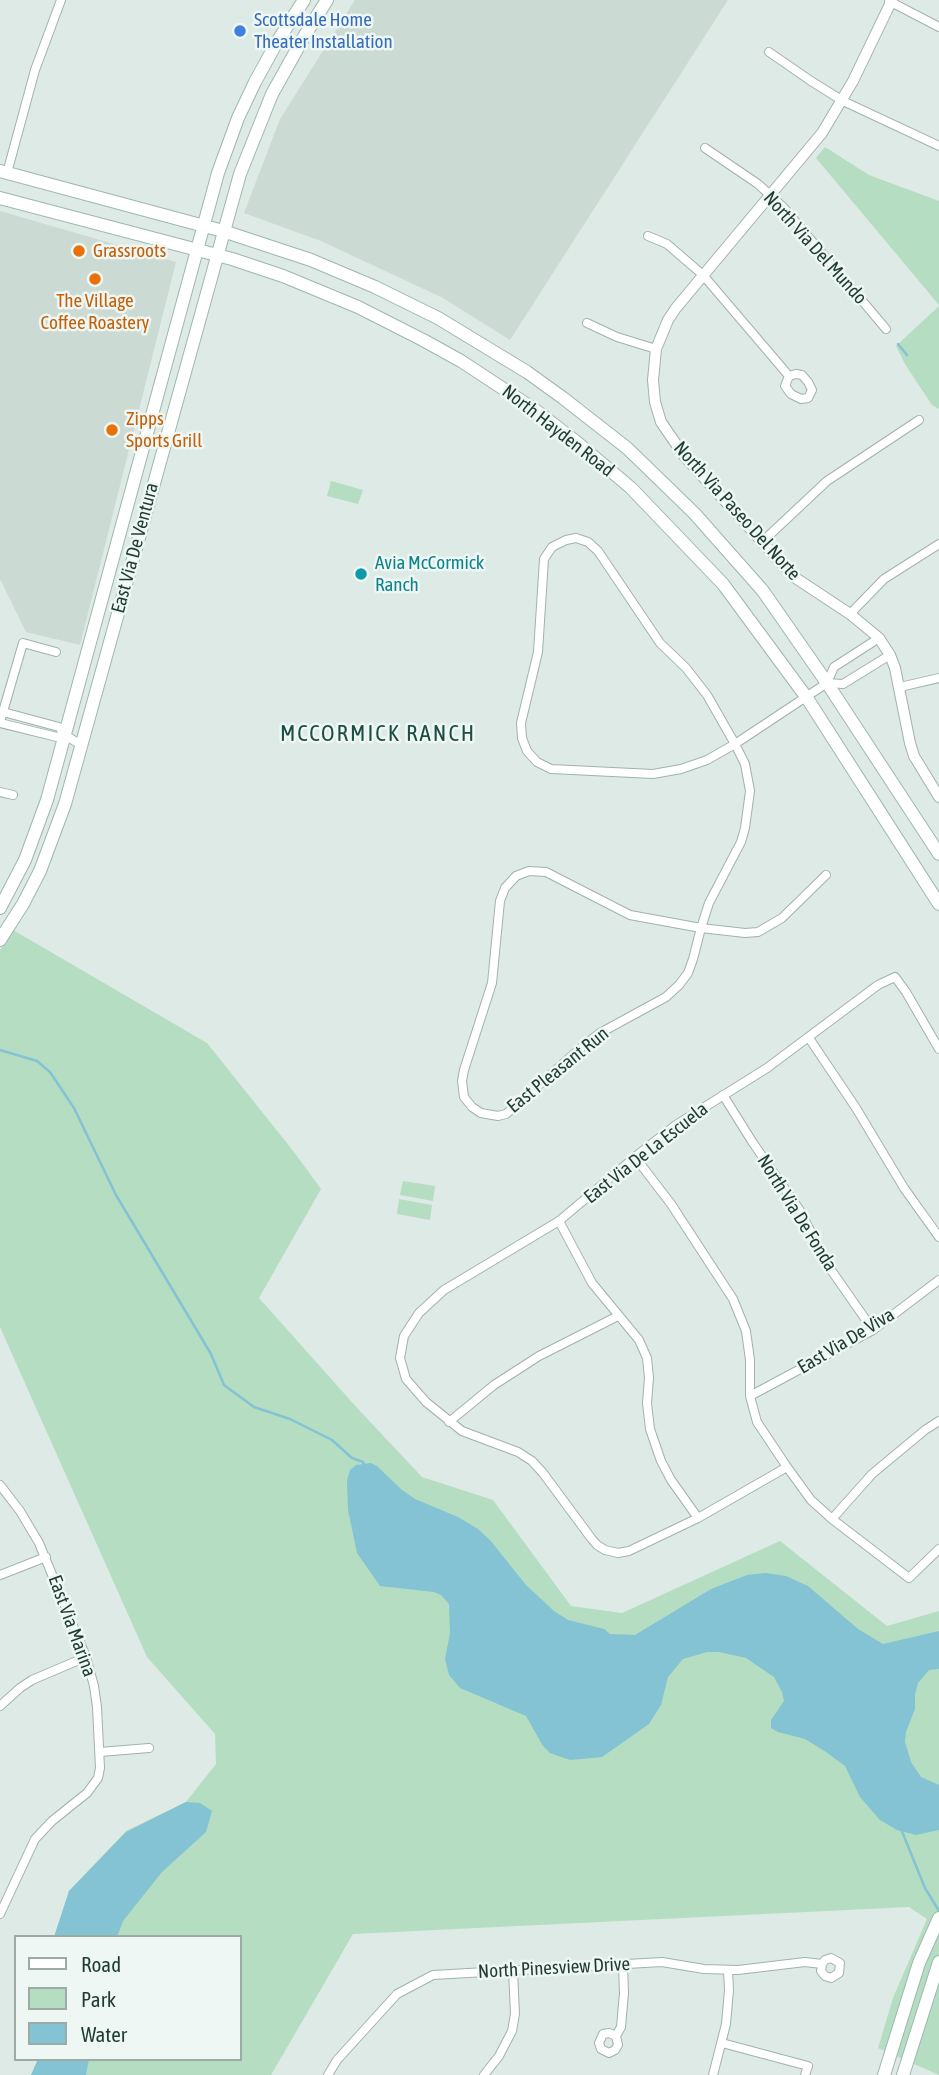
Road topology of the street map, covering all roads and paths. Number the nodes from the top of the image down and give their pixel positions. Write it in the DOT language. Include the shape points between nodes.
graph roads {
  1 [pos="61,0"];
  2 [pos="304,0"];
  3 [pos="327,0"];
  4 [pos="890,1"];
  5 [pos="939,27"];
  6 [pos="769,52"];
  7 [pos="843,100"];
  8 [pos="939,146"];
  9 [pos="705,148"];
  10 [pos="4,172"];
  11 [pos="771,196"];
  12 [pos="0,198"];
  13 [pos="204,226"];
  14 [pos="223,231"];
  15 [pos="648,236"];
  16 [pos="197,250"];
  17 [pos="216,255"];
  18 [pos="703,275"];
  19 [pos="587,323"];
  20 [pos="886,329"];
  21 [pos="656,349"];
  22 [pos="789,376"];
  23 [pos="919,420"];
  24 [pos="762,542"];
  25 [pos="939,544"];
  26 [pos="850,614"];
  27 [pos="879,638"];
  28 [pos="57,652"];
  29 [pos="890,655"];
  30 [pos="939,678"];
  31 [pos="827,683"];
  32 [pos="900,687"];
  33 [pos="807,698"];
  34 [pos="3,712"];
  35 [pos="0,722"];
  36 [pos="65,735"];
  37 [pos="735,744"];
  38 [pos="81,745"];
  39 [pos="0,792"];
  40 [pos="13,795"];
  41 [pos="939,797"];
  42 [pos="939,853"];
  43 [pos="826,875"];
  44 [pos="939,904"];
  45 [pos="0,908"];
  46 [pos="701,928"];
  47 [pos="0,940"];
  48 [pos="809,1038"];
  49 [pos="939,1049"];
  50 [pos="723,1095"];
  51 [pos="635,1157"];
  52 [pos="559,1222"];
  53 [pos="939,1237"];
  54 [pos="939,1280"];
  55 [pos="618,1316"];
  56 [pos="873,1330"];
  57 [pos="750,1396"];
  58 [pos="939,1421"];
  59 [pos="449,1422"];
  60 [pos="786,1467"];
  61 [pos="0,1485"];
  62 [pos="698,1518"];
  63 [pos="832,1519"];
  64 [pos="939,1549"];
  65 [pos="46,1557"];
  66 [pos="0,1575"];
  67 [pos="86,1657"];
  68 [pos="0,1706"];
  69 [pos="149,1748"];
  70 [pos="100,1752"];
  71 [pos="0,1914"];
  72 [pos="939,1918"];
  73 [pos="939,1962"];
  74 [pos="822,1964"];
  75 [pos="624,1965"];
  76 [pos="728,1970"];
  77 [pos="513,1971"];
  78 [pos="616,2036"];
  79 [pos="722,2043"];
  80 [pos="806,2070"];
  81 [pos="328,2075"];
  82 [pos="484,2075"];
  83 [pos="713,2075"];
  84 [pos="884,2075"];
  85 [pos="903,2075"];
  1 -- 10 [label="street"];
  2 -- 13 [label="main road, East Via De Ventura" via="238,118"];
  3 -- 14 [label="main road, East Via De Ventura" via="272,94"];
  4 -- 5 [label="street"];
  4 -- 7 [label="street, North Via Paseo Del Norte"];
  6 -- 7 [label="street"];
  7 -- 8 [label="street"];
  7 -- 11 [label="street, North Via Paseo Del Norte"];
  9 -- 11 [label="street, North Via Del Mundo"];
  10 -- 13 [label="main road, North Hayden Road"];
  11 -- 18 [label="street, North Via Paseo Del Norte"];
  11 -- 20 [label="street, North Via Del Mundo"];
  12 -- 16 [label="main road, North Hayden Road"];
  13 -- 14 [label="main road, North Hayden Road"];
  13 -- 16 [label="main road, East Via De Ventura"];
  14 -- 17 [label="main road, East Via De Ventura"];
  14 -- 31 [label="main road, North Hayden Road" via="311,260 412,304 563,398 627,448 695,514 763,592"];
  15 -- 18 [label="street" via="667,244"];
  16 -- 17 [label="main road, North Hayden Road"];
  16 -- 36 [label="main road, East Via De Ventura"];
  17 -- 33 [label="main road, North Hayden Road" via="284,276 375,316 461,361 534,409 631,488 723,584"];
  17 -- 38 [label="main road, East Via De Ventura"];
  18 -- 21 [label="street, North Via Paseo Del Norte" via="672,314"];
  18 -- 22 [label="street"];
  19 -- 21 [label="street"];
  21 -- 24 [label="street, North Via Paseo Del Norte" via="654,402 661,422 685,457"];
  23 -- 24 [label="street" via="827,481"];
  24 -- 26 [label="street, North Via Paseo Del Norte" via="794,577"];
  25 -- 26 [label="street" via="884,579"];
  26 -- 27 [label="street, North Via Paseo Del Norte"];
  27 -- 29 [label="street, North Via Paseo Del Norte"];
  27 -- 31 [label="street, East Pleasant Run" via="834,667"];
  28 -- 34 [label="street" via="23,643"];
  29 -- 31 [label="street, East Pleasant Run" via="843,684"];
  29 -- 32 [label="street, North Via Paseo Del Norte"];
  30 -- 32 [label="street"];
  31 -- 33 [label="street, East Pleasant Run"];
  31 -- 42 [label="main road, North Hayden Road"];
  32 -- 41 [label="street, North Via Paseo Del Norte" via="914,757"];
  33 -- 37 [label="street, East Pleasant Run"];
  33 -- 44 [label="main road, North Hayden Road"];
  34 -- 35 [label="street"];
  34 -- 36 [label="street" via="59,727"];
  35 -- 36 [label="street" via="57,737"];
  36 -- 38 [label="street"];
  36 -- 45 [label="main road, East Via De Ventura" via="34,839"];
  37 -- 37 [label="street, East Pleasant Run" via="707,695 660,643 598,551 576,538 552,547 544,559 538,652 521,723 527,751 537,762 569,771 653,774 707,760"];
  37 -- 46 [label="street, East Pleasant Run" via="748,777 747,819"];
  38 -- 47 [label="main road, East Via De Ventura" via="58,827 40,871"];
  39 -- 40 [label="street"];
  43 -- 46 [label="street, East Pleasant Run" via="782,918 758,932"];
  46 -- 46 [label="street, East Pleasant Run" via="630,915 546,872 516,876 500,901 492,984 462,1081 464,1097 481,1113 506,1114 600,1033 666,997 679,985 688,973"];
  48 -- 49 [label="street, East Via De La Escuela" via="895,976"];
  48 -- 50 [label="street, East Via De La Escuela"];
  48 -- 53 [label="street"];
  50 -- 51 [label="street, East Via De La Escuela"];
  50 -- 56 [label="street, North Via De Fonda"];
  51 -- 52 [label="street, East Via De La Escuela"];
  51 -- 57 [label="street" via="733,1299 746,1331"];
  52 -- 55 [label="street" via="592,1283"];
  52 -- 59 [label="street, East Via De La Escuela" via="444,1290 419,1313 404,1336 400,1358 405,1379"];
  54 -- 56 [label="street, East Via De Viva"];
  55 -- 59 [label="street" via="539,1356"];
  55 -- 62 [label="street" via="639,1340 646,1358 650,1429 661,1461"];
  56 -- 57 [label="street, East Via De Viva"];
  57 -- 60 [label="street" via="757,1422"];
  58 -- 63 [label="street" via="872,1474"];
  59 -- 62 [label="street" via="532,1461 605,1550 629,1551"];
  60 -- 62 [label="street"];
  60 -- 63 [label="street"];
  61 -- 65 [label="street, East Via Marina"];
  63 -- 64 [label="street" via="909,1578"];
  65 -- 66 [label="street"];
  65 -- 67 [label="street, East Via Marina"];
  67 -- 68 [label="street" via="32,1680"];
  67 -- 70 [label="street, East Via Marina" via="94,1686"];
  69 -- 70 [label="street"];
  70 -- 71 [label="street, East Via Marina" via="98,1778 35,1839"];
  72 -- 84 [label="main road" via="919,1963"];
  73 -- 85 [label="main road"];
  74 -- 76 [label="street, North Pinesview Drive"];
  75 -- 76 [label="street, North Pinesview Drive" via="662,1962"];
  75 -- 77 [label="street, North Pinesview Drive"];
  75 -- 78 [label="street" via="621,2027"];
  76 -- 79 [label="street"];
  77 -- 81 [label="street, North Pinesview Drive" via="433,1975 397,1994"];
  77 -- 82 [label="street" via="512,2031"];
  79 -- 80 [label="street"];
  79 -- 83 [label="street"];
}
